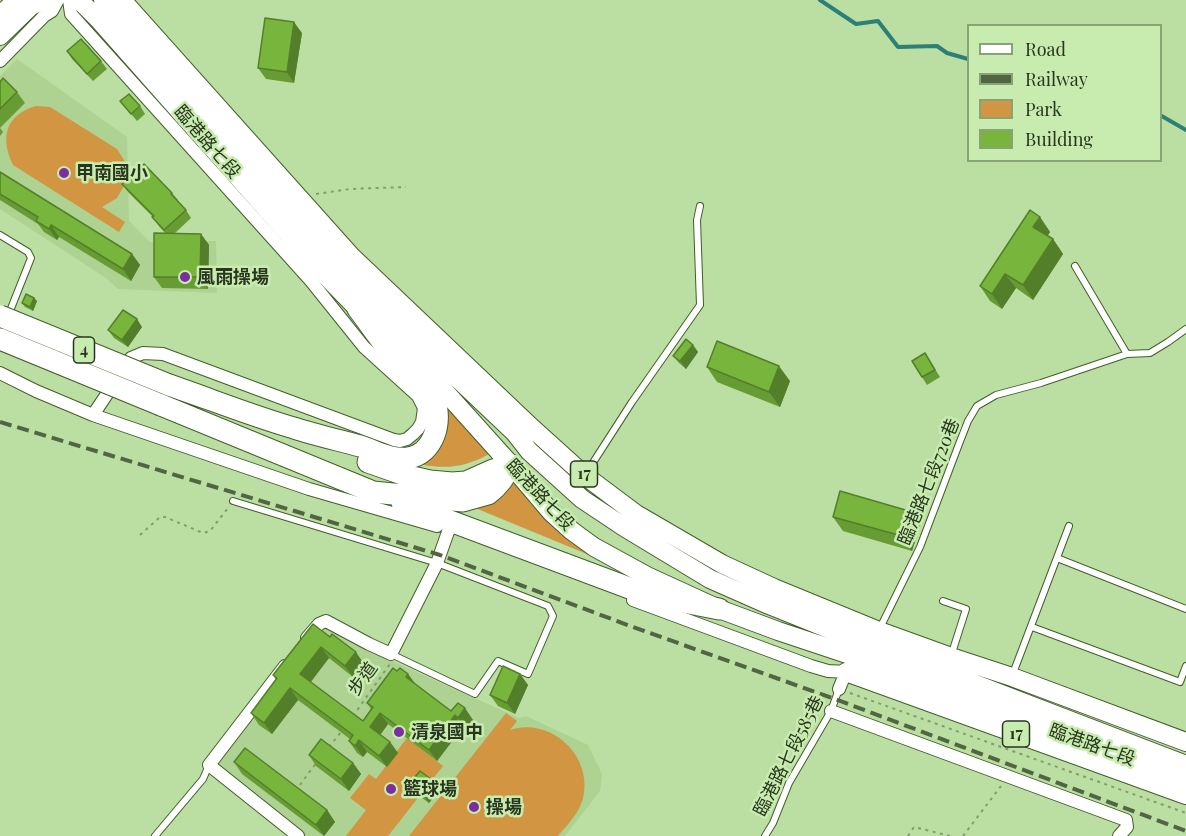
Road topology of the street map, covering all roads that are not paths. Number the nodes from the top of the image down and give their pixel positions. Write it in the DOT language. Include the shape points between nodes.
graph roads {
  1 [pos="17,0"];
  2 [pos="44,0"];
  3 [pos="58,0"];
  4 [pos="69,0"];
  5 [pos="80,0"];
  6 [pos="103,0"];
  7 [pos="122,0"];
  8 [pos="0,15"];
  9 [pos="0,36"];
  10 [pos="0,61"];
  11 [pos="700,206"];
  12 [pos="0,235"];
  13 [pos="346,262"];
  14 [pos="1075,266"];
  15 [pos="358,309"];
  16 [pos="1,327"];
  17 [pos="1186,329"];
  18 [pos="1127,354"];
  19 [pos="0,373"];
  20 [pos="93,415"];
  21 [pos="293,428"];
  22 [pos="529,451"];
  23 [pos="511,465"];
  24 [pos="584,475"];
  25 [pos="373,492"];
  26 [pos="233,501"];
  27 [pos="1069,526"];
  28 [pos="449,530"];
  29 [pos="1057,558"];
  30 [pos="437,563"];
  31 [pos="943,601"];
  32 [pos="719,609"];
  33 [pos="1186,609"];
  34 [pos="1032,627"];
  35 [pos="879,631"];
  36 [pos="391,654"];
  37 [pos="951,657"];
  38 [pos="856,658"];
  39 [pos="1186,666"];
  40 [pos="1012,677"];
  41 [pos="839,689"];
  42 [pos="831,711"];
  43 [pos="1186,742"];
  44 [pos="209,765"];
  45 [pos="1186,765"];
  46 [pos="1186,780"];
  47 [pos="1186,795"];
  48 [pos="155,836"];
  49 [pos="298,836"];
  50 [pos="765,836"];
  51 [pos="1119,836"];
  1 -- 8 [label="main road"];
  2 -- 9 [label="main road" via="31,6"];
  3 -- 10 [label="street" via="52,11"];
  4 -- 20 [label="street" via="71,14 311,281 364,347 418,396 424,408 422,422 413,434 394,440 163,354 143,352 131,358"];
  5 -- 15 [label="main road, 臨港路七段 / 17"];
  6 -- 13 [label="main road, 臨港路七段 / 17"];
  7 -- 13 [label="main road, 臨港路七段 / 17" via="301,200"];
  11 -- 24 [label="lane" via="700,305"];
  12 -- 16 [label="lane" via="28,252 31,258"];
  13 -- 22 [label="main road, 臨港路七段 / 17"];
  13 -- 24 [label="main road, 臨港路七段 / 17"];
  14 -- 18 [label="lane"];
  15 -- 21 [label="highway" via="433,397 438,416 434,436 416,455 388,457"];
  15 -- 23 [label="main road, 臨港路七段 / 17" via="422,366"];
  16 -- 21 [label="highway, 4, bridge"];
  16 -- 25 [label="highway, 4, bridge" via="161,405"];
  17 -- 18 [label="lane, 臨港路七段720巷" via="1150,353"];
  18 -- 35 [label="lane, 臨港路七段720巷" via="996,395 977,406 920,547"];
  19 -- 20 [label="street"];
  20 -- 28 [label="street" via="309,489"];
  21 -- 23 [label="highway" via="361,460 430,481 466,482"];
  22 -- 23 [label="main road"];
  22 -- 38 [label="main road, 臨港路七段 / 17" via="582,499 624,527 710,579 770,605"];
  23 -- 25 [label="highway" via="488,494 463,501"];
  23 -- 32 [label="main road, 臨港路七段 / 17" via="551,512 594,547"];
  24 -- 35 [label="main road, 臨港路七段 / 17" via="636,514 722,564"];
  25 -- 32 [label="highway" via="648,595"];
  26 -- 30 [label="lane"];
  27 -- 29 [label="lane"];
  28 -- 30 [label="street"];
  28 -- 38 [label="street" via="811,666 828,671"];
  29 -- 33 [label="lane"];
  29 -- 34 [label="lane"];
  30 -- 36 [label="street"];
  30 -- 36 [label="lane" via="548,606 553,616 528,674 498,661 475,694"];
  31 -- 37 [label="lane" via="966,609"];
  32 -- 38 [label="main road, 臨港路七段 / 17"];
  34 -- 39 [label="lane" via="1180,682"];
  34 -- 40 [label="lane"];
  35 -- 37 [label="main road, 臨港路七段 / 17"];
  35 -- 38 [label="lane, 臨港路七段720巷"];
  36 -- 44 [label="street" via="326,621 319,624"];
  37 -- 40 [label="main road, 臨港路七段 / 17"];
  38 -- 41 [label="street"];
  38 -- 45 [label="main road, 臨港路七段 / 17" via="910,659"];
  38 -- 46 [label="main road, 臨港路七段 / 17"];
  38 -- 47 [label="main road, 臨港路七段 / 17"];
  40 -- 43 [label="main road, 臨港路七段 / 17"];
  41 -- 42 [label="lane, 臨港路七段585巷"];
  42 -- 50 [label="lane, 臨港路七段585巷" via="789,783"];
  42 -- 51 [label="street" via="1126,820 1127,827"];
  44 -- 48 [label="lane" via="203,779"];
  44 -- 49 [label="street"];
}
